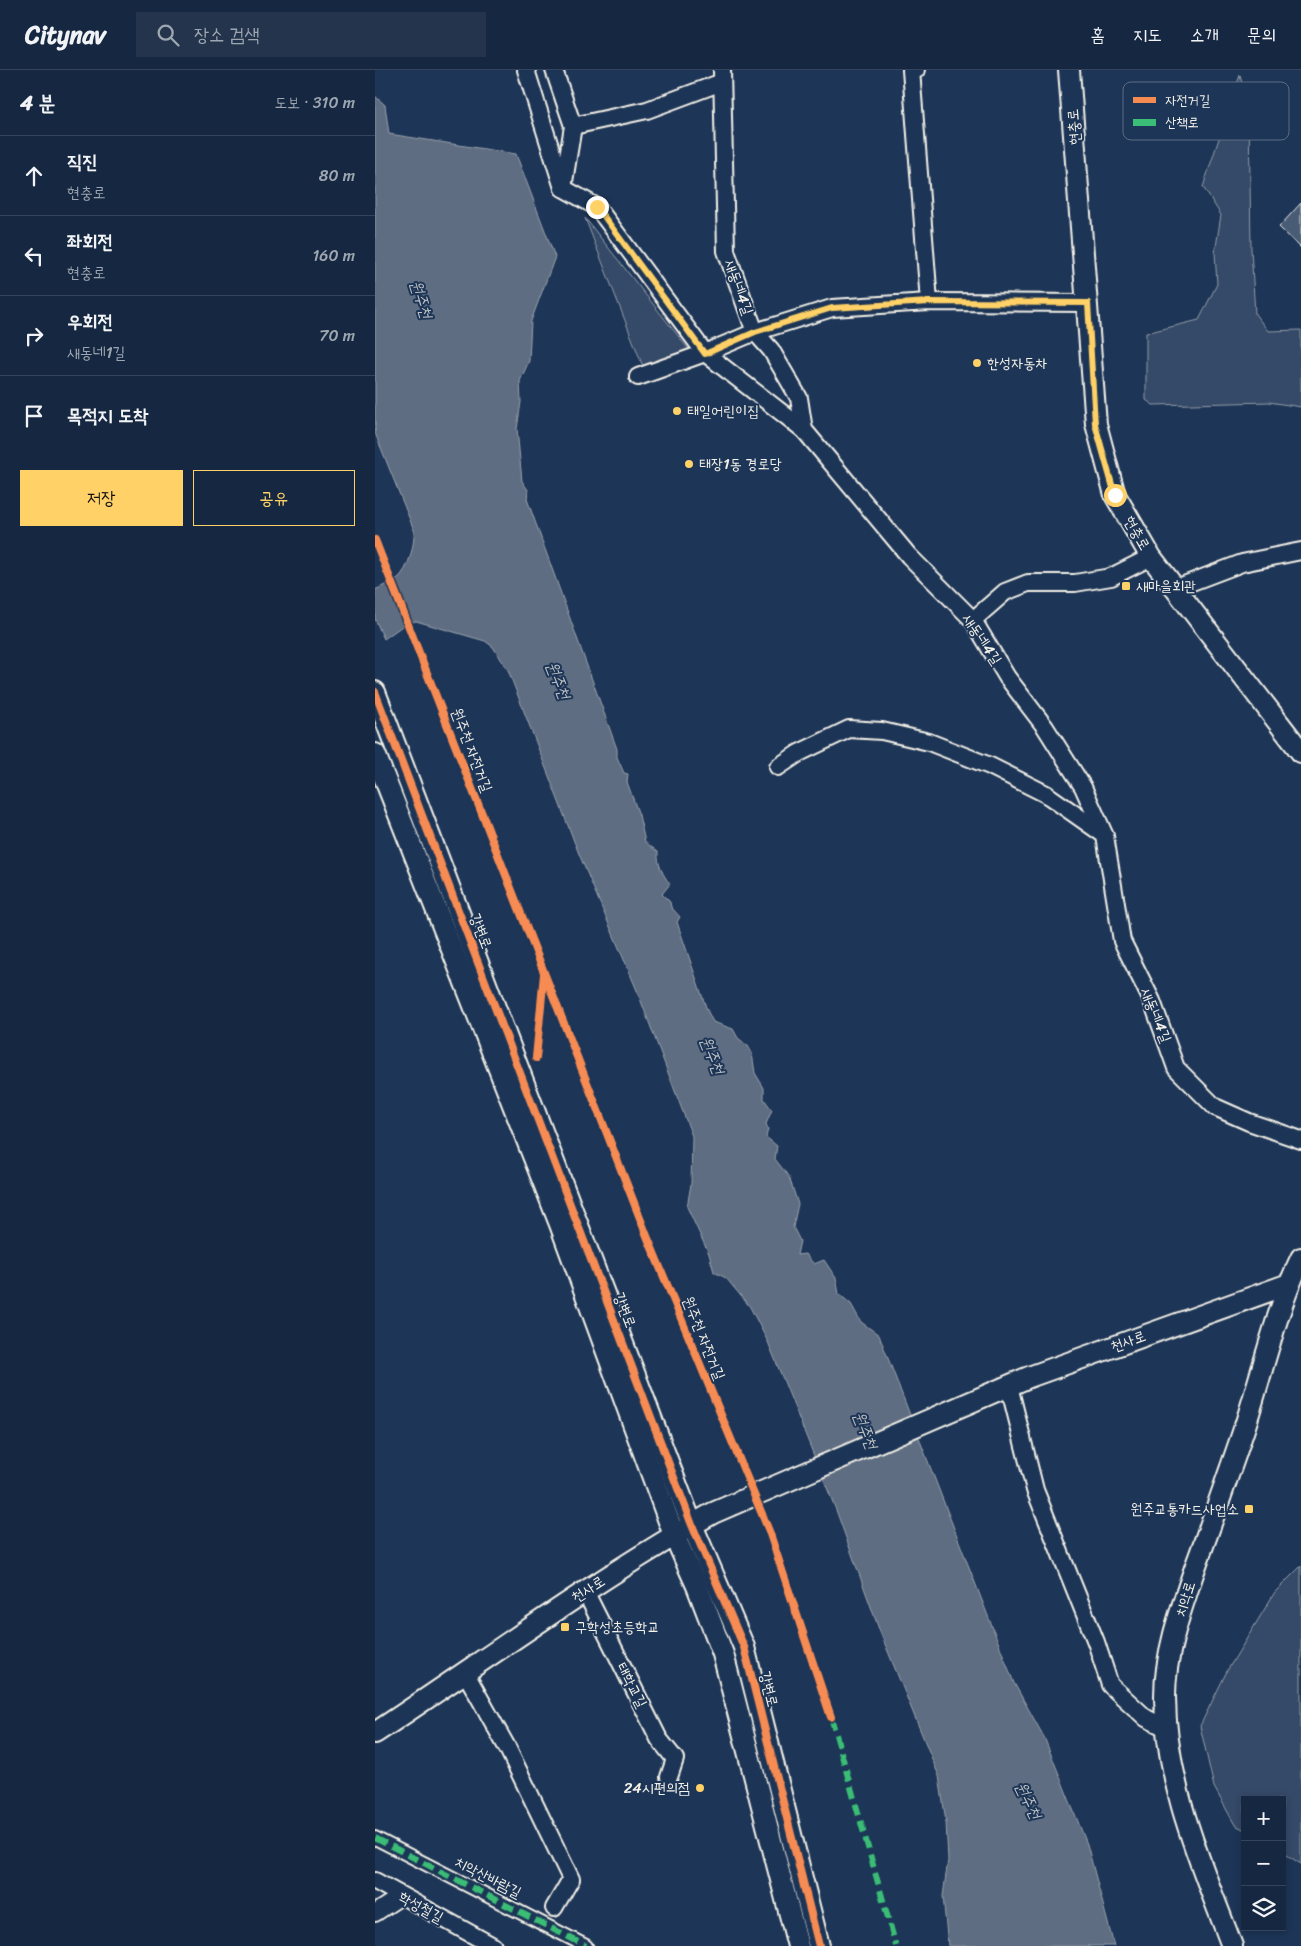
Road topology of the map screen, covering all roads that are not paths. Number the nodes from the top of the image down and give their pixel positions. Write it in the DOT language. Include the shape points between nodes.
graph roads {
  1 [pos="526,70"];
  2 [pos="555,70"];
  3 [pos="911,70"];
  4 [pos="916,70"];
  5 [pos="1069,70"];
  6 [pos="722,76"];
  7 [pos="573,126"];
  8 [pos="563,188"];
  9 [pos="929,302"];
  10 [pos="1088,303"];
  11 [pos="755,332"];
  12 [pos="705,354"];
  13 [pos="638,377"];
  14 [pos="804,430"];
  15 [pos="1301,551"];
  16 [pos="1151,557"];
  17 [pos="1176,588"];
  18 [pos="973,620"];
  19 [pos="375,692"];
  20 [pos="1301,752"];
  21 [pos="375,754"];
  22 [pos="778,767"];
  23 [pos="1105,836"];
  24 [pos="1301,1140"];
  25 [pos="1301,1258"];
  26 [pos="1289,1284"];
  27 [pos="1009,1386"];
  28 [pos="692,1525"];
  29 [pos="674,1535"];
  30 [pos="585,1591"];
  31 [pos="465,1672"];
  32 [pos="1167,1728"];
  33 [pos="375,1733"];
  34 [pos="669,1778"];
  35 [pos="375,1838"];
  36 [pos="375,1881"];
  37 [pos="401,1896"];
  38 [pos="554,1908"];
  39 [pos="375,1913"];
  40 [pos="493,1946"];
  41 [pos="586,1946"];
  42 [pos="798,1946"];
  43 [pos="819,1946"];
  44 [pos="1232,1946"];
  1 -- 8 [label="street"];
  2 -- 7 [label="street"];
  3 -- 4 [label="street"];
  3 -- 9 [label="street"];
  5 -- 10 [label="street, 현충로"];
  6 -- 7 [label="street" via="647,110"];
  6 -- 11 [label="street, 새동네4길" via="726,251"];
  7 -- 8 [label="street"];
  8 -- 12 [label="street" via="597,207"];
  9 -- 10 [label="street"];
  9 -- 11 [label="street" via="832,308"];
  10 -- 16 [label="street, 현충로" via="1095,424 1115,495"];
  11 -- 12 [label="street"];
  11 -- 14 [label="street, 새동네4길" via="771,350 799,398"];
  12 -- 13 [label="street"];
  12 -- 14 [label="street"];
  14 -- 18 [label="street, 새동네4길" via="909,556"];
  15 -- 17 [label="street" via="1243,563"];
  16 -- 17 [label="street, 현충로"];
  16 -- 18 [label="street, 현충로" via="1111,577 1075,583 1028,583 1005,592"];
  17 -- 20 [label="street, 현충로"];
  18 -- 23 [label="street, 새동네4길" via="1007,677 1083,787"];
  19 -- 28 [label="street, 강변로"];
  21 -- 29 [label="street, 강변로" via="560,1224"];
  22 -- 23 [label="street" via="849,729 882,731 929,742 990,766 1046,794"];
  23 -- 24 [label="street, 새동네4길" via="1122,941 1152,1001 1176,1068 1215,1107"];
  25 -- 26 [label="street, 치악로"];
  26 -- 27 [label="street, 천사로"];
  26 -- 32 [label="street, 치악로" via="1169,1654 1165,1695"];
  27 -- 28 [label="street, 천사로" via="713,1513"];
  27 -- 32 [label="street" via="1035,1490 1110,1685 1146,1718"];
  28 -- 29 [label="street, 천사로"];
  28 -- 43 [label="street, 강변로" via="744,1647"];
  29 -- 30 [label="street, 천사로"];
  29 -- 42 [label="street, 강변로" via="723,1654"];
  30 -- 31 [label="street, 천사로"];
  30 -- 34 [label="street, 태학교길" via="659,1739 675,1759"];
  31 -- 33 [label="street, 천사로"];
  31 -- 38 [label="street" via="571,1880"];
  32 -- 44 [label="street, 치악로" via="1181,1811"];
  35 -- 41 [label="street, 치악산바람길"];
  36 -- 37 [label="street, 학성철길"];
  37 -- 39 [label="street"];
  37 -- 40 [label="street, 학성철길"];
}
